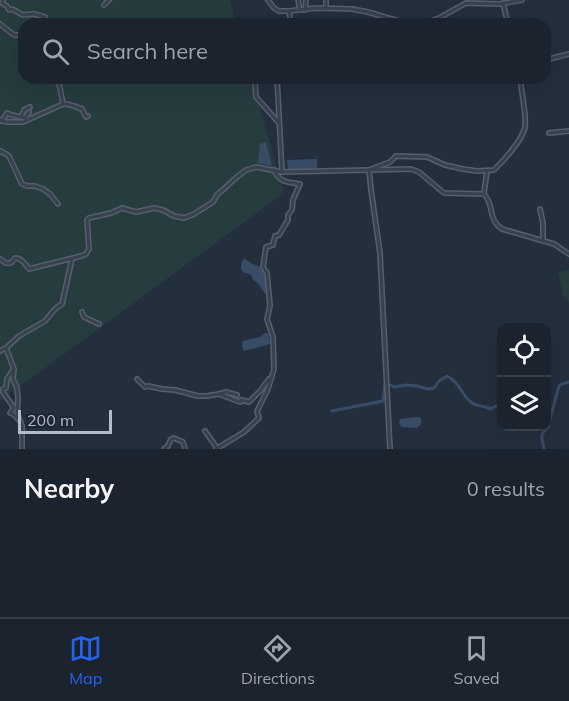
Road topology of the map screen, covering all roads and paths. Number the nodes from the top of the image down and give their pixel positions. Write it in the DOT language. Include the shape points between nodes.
graph roads {
  1 [pos="109,0"];
  2 [pos="268,0"];
  3 [pos="298,0"];
  4 [pos="306,0"];
  5 [pos="326,0"];
  6 [pos="522,0"];
  7 [pos="2,1"];
  8 [pos="489,2"];
  9 [pos="503,3"];
  10 [pos="104,5"];
  11 [pos="326,9"];
  12 [pos="300,10"];
  13 [pos="305,10"];
  14 [pos="289,11"];
  15 [pos="45,18"];
  16 [pos="290,18"];
  17 [pos="387,18"];
  18 [pos="439,18"];
  19 [pos="507,18"];
  20 [pos="0,24"];
  21 [pos="18,35"];
  22 [pos="569,54"];
  23 [pos="551,58"];
  24 [pos="59,84"];
  25 [pos="255,84"];
  26 [pos="278,84"];
  27 [pos="521,84"];
  28 [pos="63,104"];
  29 [pos="30,107"];
  30 [pos="29,112"];
  31 [pos="88,116"];
  32 [pos="21,117"];
  33 [pos="1,120"];
  34 [pos="279,123"];
  35 [pos="569,130"];
  36 [pos="549,133"];
  37 [pos="0,152"];
  38 [pos="274,170"];
  39 [pos="369,170"];
  40 [pos="487,171"];
  41 [pos="282,172"];
  42 [pos="484,194"];
  43 [pos="58,204"];
  44 [pos="540,209"];
  45 [pos="543,240"];
  46 [pos="569,254"];
  47 [pos="72,258"];
  48 [pos="0,259"];
  49 [pos="82,312"];
  50 [pos="99,324"];
  51 [pos="6,348"];
  52 [pos="0,351"];
  53 [pos="14,369"];
  54 [pos="272,375"];
  55 [pos="137,379"];
  56 [pos="219,394"];
  57 [pos="237,395"];
  58 [pos="20,420"];
  59 [pos="205,431"];
  60 [pos="216,448"];
  61 [pos="22,449"];
  62 [pos="164,449"];
  63 [pos="185,449"];
  64 [pos="390,449"];
  1 -- 10 [label="street"];
  2 -- 14 [label="street" via="279,11"];
  3 -- 12 [label="street"];
  4 -- 13 [label="street"];
  5 -- 11 [label="street"];
  6 -- 9 [label="street"];
  7 -- 15 [label="street" via="9,10"];
  8 -- 9 [label="street"];
  8 -- 18 [label="street" via="466,3"];
  9 -- 19 [label="street"];
  11 -- 13 [label="street"];
  11 -- 17 [label="street" via="352,9"];
  12 -- 13 [label="street"];
  12 -- 14 [label="street"];
  14 -- 16 [label="street"];
  20 -- 21 [label="street"];
  22 -- 23 [label="street"];
  24 -- 28 [label="street"];
  25 -- 34 [label="street" via="256,97"];
  26 -- 34 [label="street"];
  27 -- 40 [label="street" via="525,125 522,135 494,170"];
  28 -- 31 [label="street" via="82,108"];
  28 -- 33 [label="street" via="23,122"];
  29 -- 32 [label="street"];
  30 -- 32 [label="street"];
  32 -- 33 [label="street" via="7,113"];
  34 -- 41 [label="street"];
  35 -- 36 [label="street"];
  37 -- 43 [label="street" via="9,156 22,184 43,189"];
  38 -- 41 [label="street"];
  38 -- 47 [label="street" via="246,170 213,202 184,218 154,208 136,212 122,208 89,218 89,249 86,254"];
  38 -- 54 [label="street" via="282,181 300,184 286,225 275,236 273,245 266,247 263,258 270,306 267,319 274,349"];
  39 -- 40 [label="street" via="396,156 427,157 445,165"];
  39 -- 41 [label="street"];
  39 -- 42 [label="street" via="411,169 444,193"];
  39 -- 64 [label="street" via="380,253"];
  40 -- 42 [label="street"];
  42 -- 45 [label="street" via="495,224"];
  44 -- 45 [label="street"];
  45 -- 46 [label="street"];
  47 -- 48 [label="street" via="29,269 18,258 11,263"];
  47 -- 51 [label="street" via="62,304"];
  49 -- 50 [label="street"];
  51 -- 52 [label="street"];
  51 -- 53 [label="street"];
  53 -- 58 [label="street"];
  53 -- 58 [label="street" via="3,392 14,408 10,413"];
  54 -- 56 [label="street" via="249,402"];
  54 -- 60 [label="street" via="257,411 259,418"];
  55 -- 56 [label="street" via="145,387 198,396"];
  56 -- 57 [label="street"];
  58 -- 61 [label="street"];
  59 -- 60 [label="street"];
  62 -- 63 [label="street" via="174,438 183,442"];
}
